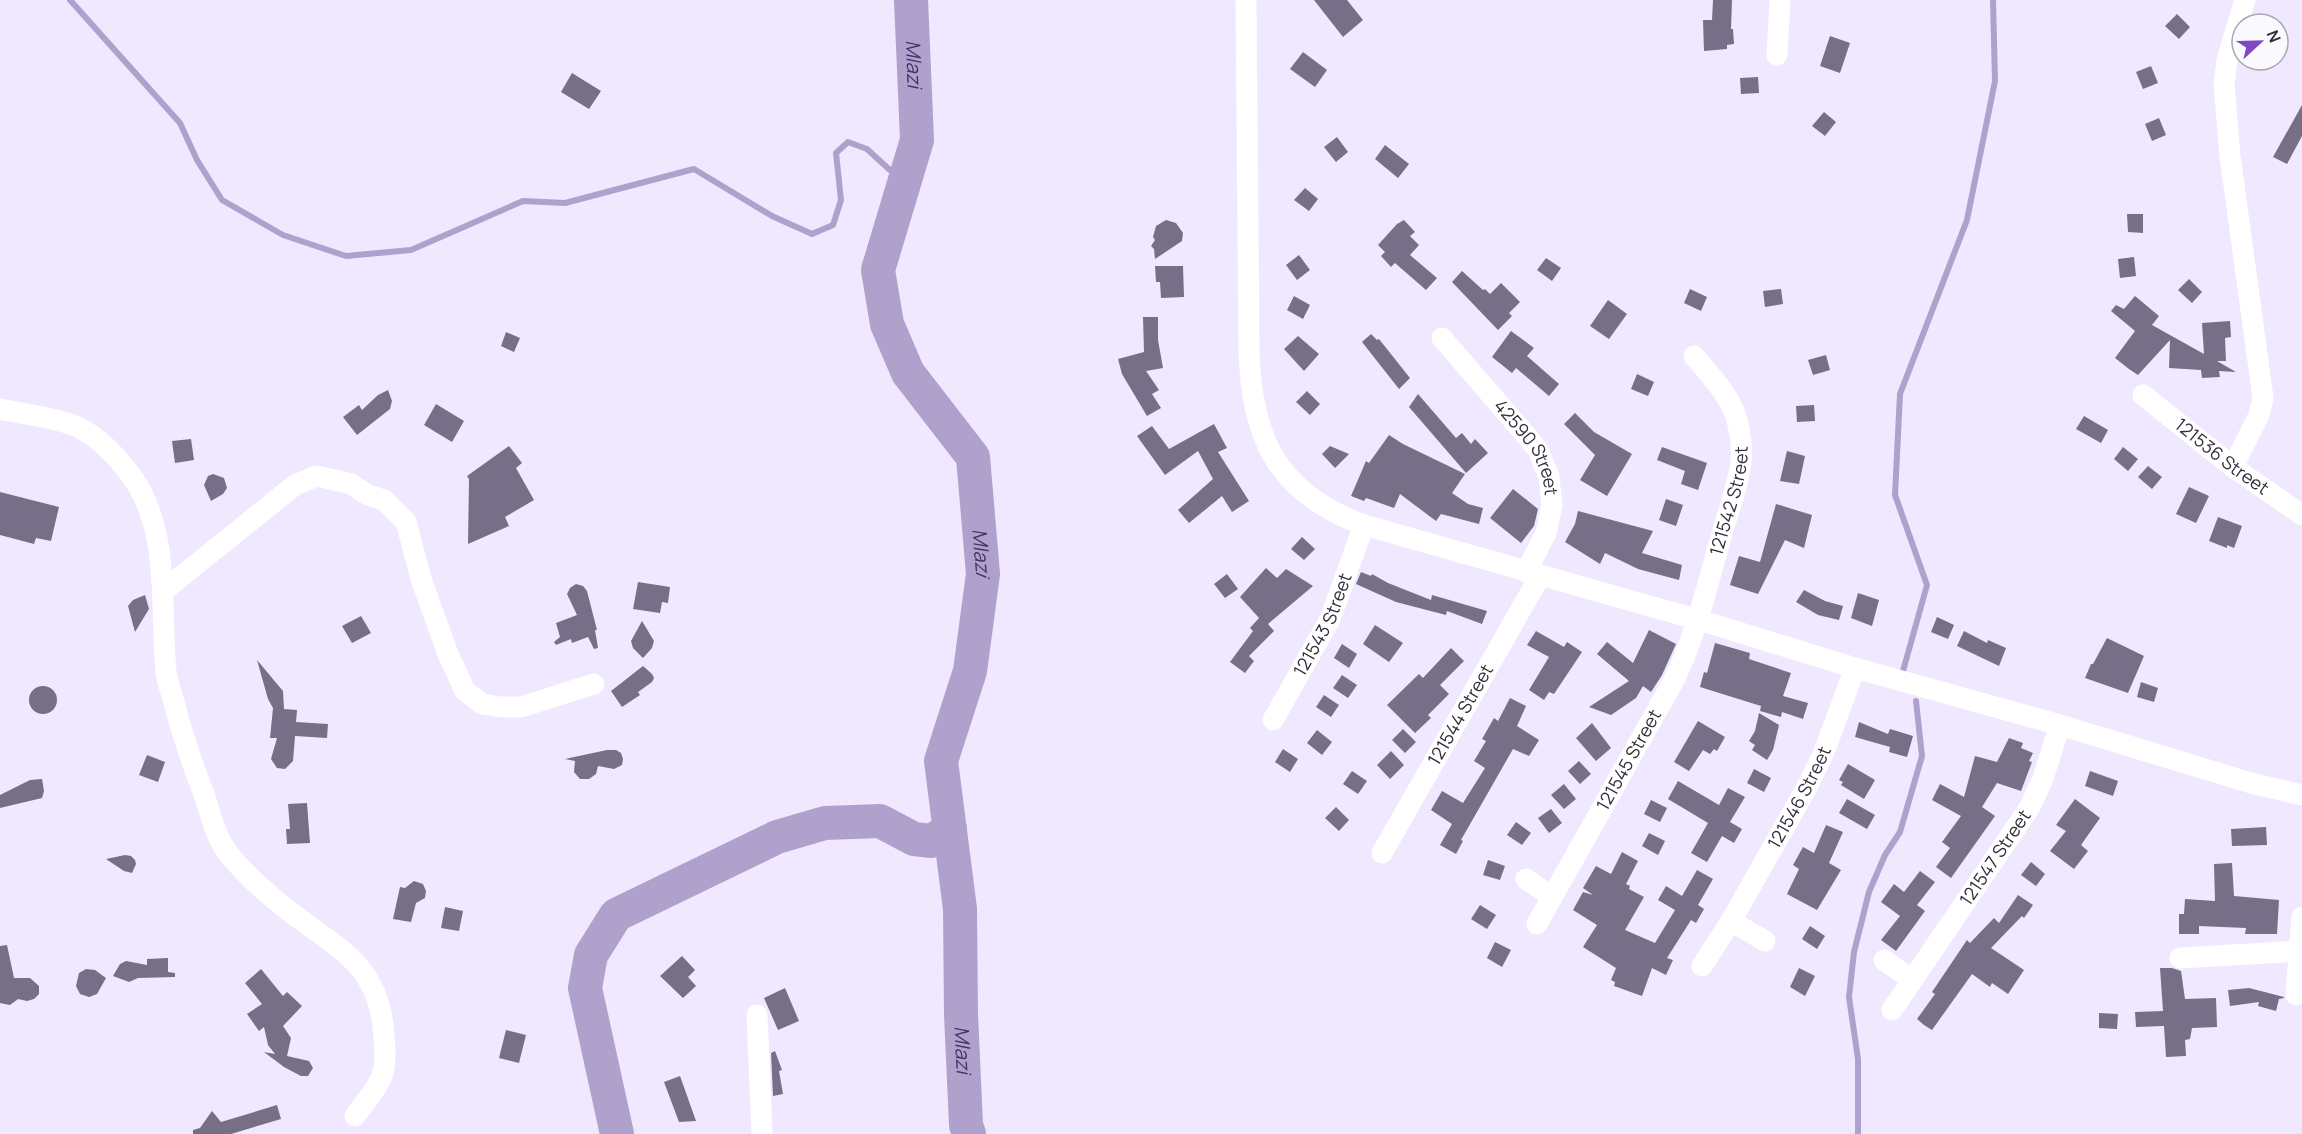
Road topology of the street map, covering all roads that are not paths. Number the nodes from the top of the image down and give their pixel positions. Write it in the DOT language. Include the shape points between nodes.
graph roads {
  1 [pos="1246,0"];
  2 [pos="1780,0"];
  3 [pos="2245,0"];
  4 [pos="1777,55"];
  5 [pos="1442,338"];
  6 [pos="1694,356"];
  7 [pos="2144,395"];
  8 [pos="0,409"];
  9 [pos="2233,467"];
  10 [pos="2302,515"];
  11 [pos="1364,525"];
  12 [pos="1533,574"];
  13 [pos="163,591"];
  14 [pos="1699,620"];
  15 [pos="1855,668"];
  16 [pos="594,684"];
  17 [pos="1273,720"];
  18 [pos="2060,725"];
  19 [pos="2302,795"];
  20 [pos="1382,852"];
  21 [pos="1526,879"];
  22 [pos="1551,896"];
  23 [pos="2302,917"];
  24 [pos="1731,921"];
  25 [pos="1537,924"];
  26 [pos="1765,941"];
  27 [pos="2300,951"];
  28 [pos="2180,958"];
  29 [pos="1884,960"];
  30 [pos="1702,966"];
  31 [pos="1912,980"];
  32 [pos="2296,995"];
  33 [pos="1892,1010"];
  34 [pos="757,1015"];
  35 [pos="355,1116"];
  36 [pos="762,1134"];
  1 -- 11 [label="street" via="1252,399 1263,438 1284,472 1323,507"];
  2 -- 4 [label="street"];
  3 -- 9 [label="street" via="2227,60 2224,85 2263,398 2259,416"];
  5 -- 12 [label="street, 42590 Street" via="1531,441 1550,477 1552,505"];
  6 -- 14 [label="street, 121542 Street" via="1730,404 1742,450"];
  7 -- 9 [label="street, 121536 Street"];
  8 -- 13 [label="street" via="68,423 93,436 112,453 134,478 150,512"];
  9 -- 10 [label="street, 121536 Street"];
  11 -- 12 [label="street"];
  11 -- 17 [label="street, 121543 Street" via="1330,619"];
  12 -- 14 [label="street"];
  12 -- 20 [label="street, 121544 Street"];
  13 -- 16 [label="street" via="295,485 317,476 351,484 384,500 406,522 448,654 465,691 482,704 521,707"];
  13 -- 35 [label="street" via="166,673 183,736 221,843 252,878 344,950 365,974 375,994 386,1060 383,1078"];
  14 -- 15 [label="street"];
  14 -- 22 [label="street, 121545 Street" via="1674,681"];
  15 -- 18 [label="street"];
  15 -- 24 [label="street, 121546 Street" via="1817,767"];
  18 -- 19 [label="street"];
  18 -- 31 [label="street, 121547 Street" via="2030,807"];
  21 -- 22 [label="street"];
  22 -- 25 [label="street, 121545 Street"];
  23 -- 27 [label="street"];
  24 -- 26 [label="street"];
  24 -- 30 [label="street, 121546 Street"];
  27 -- 28 [label="street"];
  27 -- 32 [label="street"];
  29 -- 31 [label="street"];
  31 -- 33 [label="street, 121547 Street"];
  34 -- 36 [label="street"];
}
